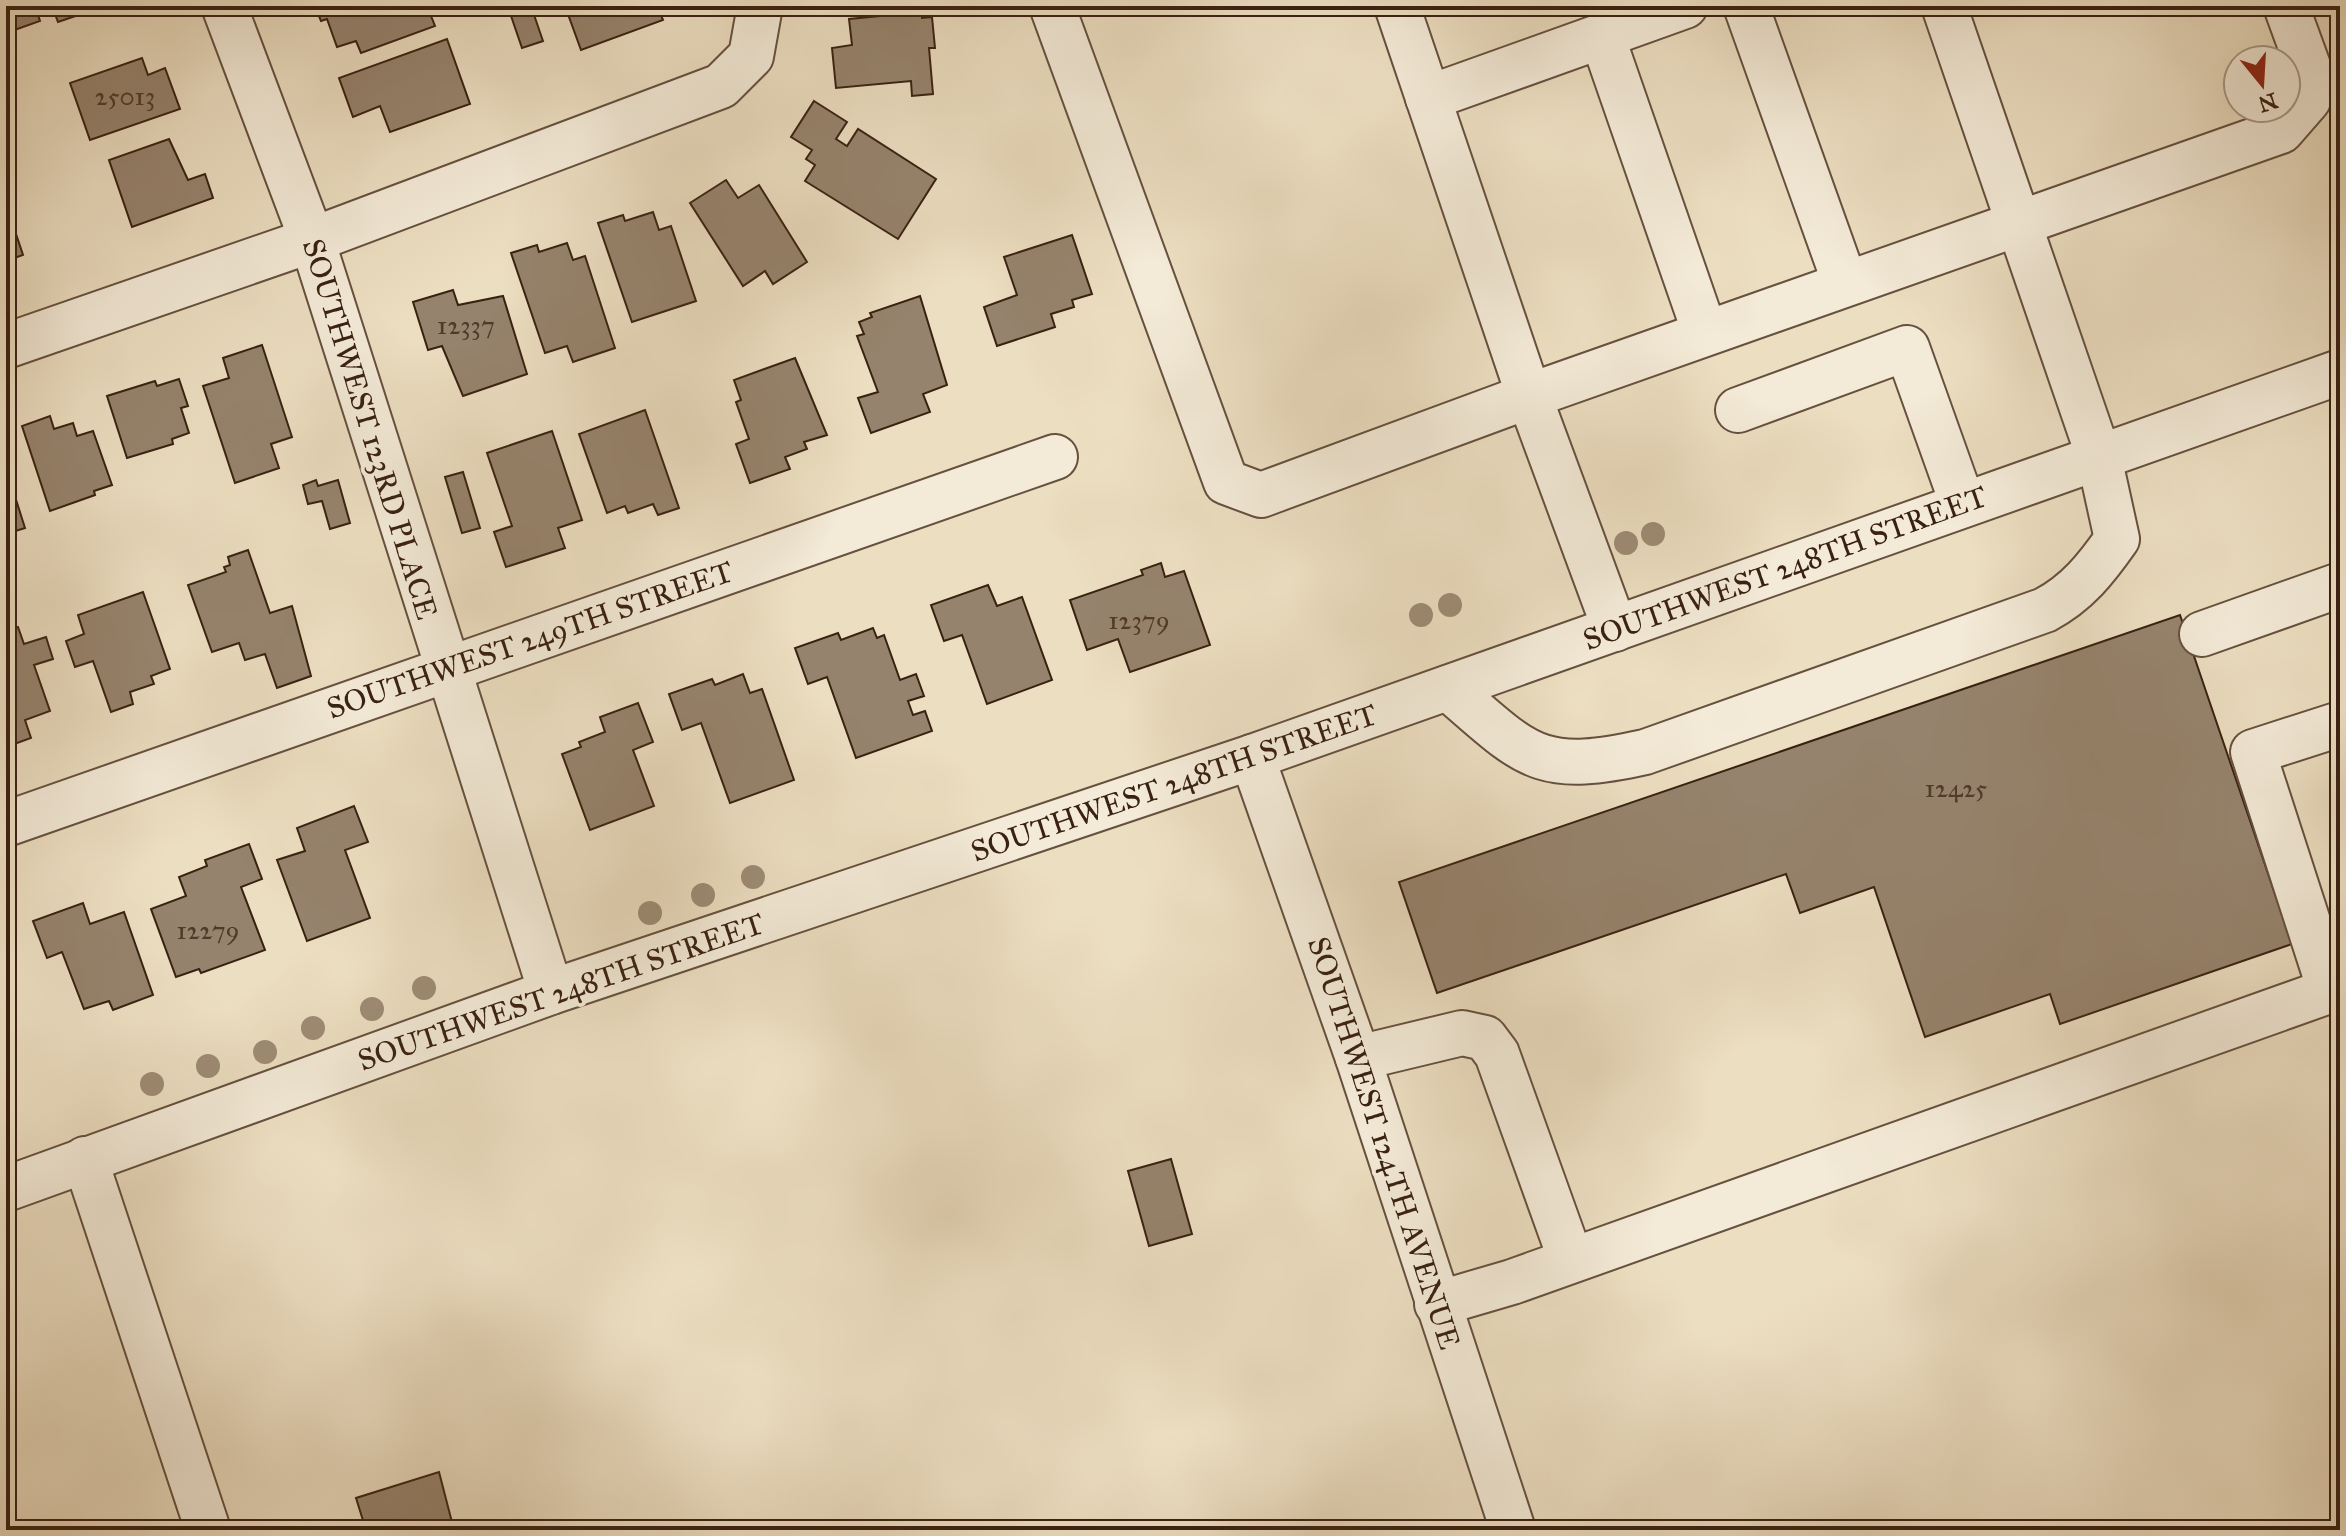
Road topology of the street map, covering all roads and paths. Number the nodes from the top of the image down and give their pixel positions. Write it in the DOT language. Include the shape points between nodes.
graph roads {
  1 [pos="224,6"];
  2 [pos="760,6"];
  3 [pos="1052,6"];
  4 [pos="1397,6"];
  5 [pos="1685,6"];
  6 [pos="1746,6"];
  7 [pos="1944,6"];
  8 [pos="2286,6"];
  9 [pos="1602,36"];
  10 [pos="1428,98"];
  11 [pos="2019,221"];
  12 [pos="312,240"];
  13 [pos="1845,283"];
  14 [pos="1705,333"];
  15 [pos="6,346"];
  16 [pos="2340,372"];
  17 [pos="1529,396"];
  18 [pos="1738,410"];
  19 [pos="1055,457"];
  20 [pos="2099,457"];
  21 [pos="1963,505"];
  22 [pos="2340,585"];
  23 [pos="1615,629"];
  24 [pos="2202,634"];
  25 [pos="446,670"];
  26 [pos="1448,688"];
  27 [pos="2340,724"];
  28 [pos="1252,757"];
  29 [pos="6,824"];
  30 [pos="2335,989"];
  31 [pos="551,992"];
  32 [pos="1358,1058"];
  33 [pos="85,1159"];
  34 [pos="6,1189"];
  35 [pos="1571,1260"];
  36 [pos="1437,1304"];
  37 [pos="208,1530"];
  38 [pos="1513,1530"];
  1 -- 12 [label="street, SOUTHWEST 123RD PLACE"];
  2 -- 12 [label="street" via="751,56 721,86"];
  3 -- 17 [label="street" via="1226,482 1261,495"];
  4 -- 10 [label="street"];
  5 -- 9 [label="street"];
  6 -- 13 [label="street"];
  7 -- 11 [label="street"];
  8 -- 11 [label="street" via="2309,69 2308,100 2281,131"];
  9 -- 10 [label="street"];
  9 -- 14 [label="street"];
  10 -- 17 [label="street"];
  11 -- 13 [label="street"];
  11 -- 20 [label="street"];
  12 -- 15 [label="street"];
  12 -- 25 [label="street, SOUTHWEST 123RD PLACE"];
  13 -- 14 [label="street"];
  14 -- 17 [label="street"];
  16 -- 20 [label="street, SOUTHWEST 248TH STREET"];
  17 -- 23 [label="street"];
  18 -- 21 [label="street" via="1907,348"];
  19 -- 25 [label="street, SOUTHWEST 249TH STREET"];
  20 -- 21 [label="street, SOUTHWEST 248TH STREET"];
  20 -- 26 [label="street" via="2117,539 2067,599 2030,616 1645,752 1594,763 1559,762 1519,749"];
  21 -- 23 [label="street, SOUTHWEST 248TH STREET"];
  22 -- 24 [label="street"];
  23 -- 26 [label="street, SOUTHWEST 248TH STREET"];
  25 -- 29 [label="street, SOUTHWEST 249TH STREET"];
  25 -- 31 [label="street, SOUTHWEST 123RD PLACE"];
  26 -- 28 [label="street, SOUTHWEST 248TH STREET"];
  27 -- 30 [label="street" via="2253,752"];
  28 -- 31 [label="street, SOUTHWEST 248TH STREET"];
  28 -- 32 [label="street, SOUTHWEST 124TH AVENUE"];
  30 -- 35 [label="street"];
  31 -- 33 [label="street, SOUTHWEST 248TH STREET"];
  32 -- 35 [label="street" via="1462,1033 1485,1038 1497,1054"];
  32 -- 36 [label="street, SOUTHWEST 124TH AVENUE"];
  33 -- 34 [label="street, SOUTHWEST 248TH STREET"];
  33 -- 37 [label="street"];
  35 -- 36 [label="street"];
  36 -- 38 [label="street, SOUTHWEST 124TH AVENUE"];
}
